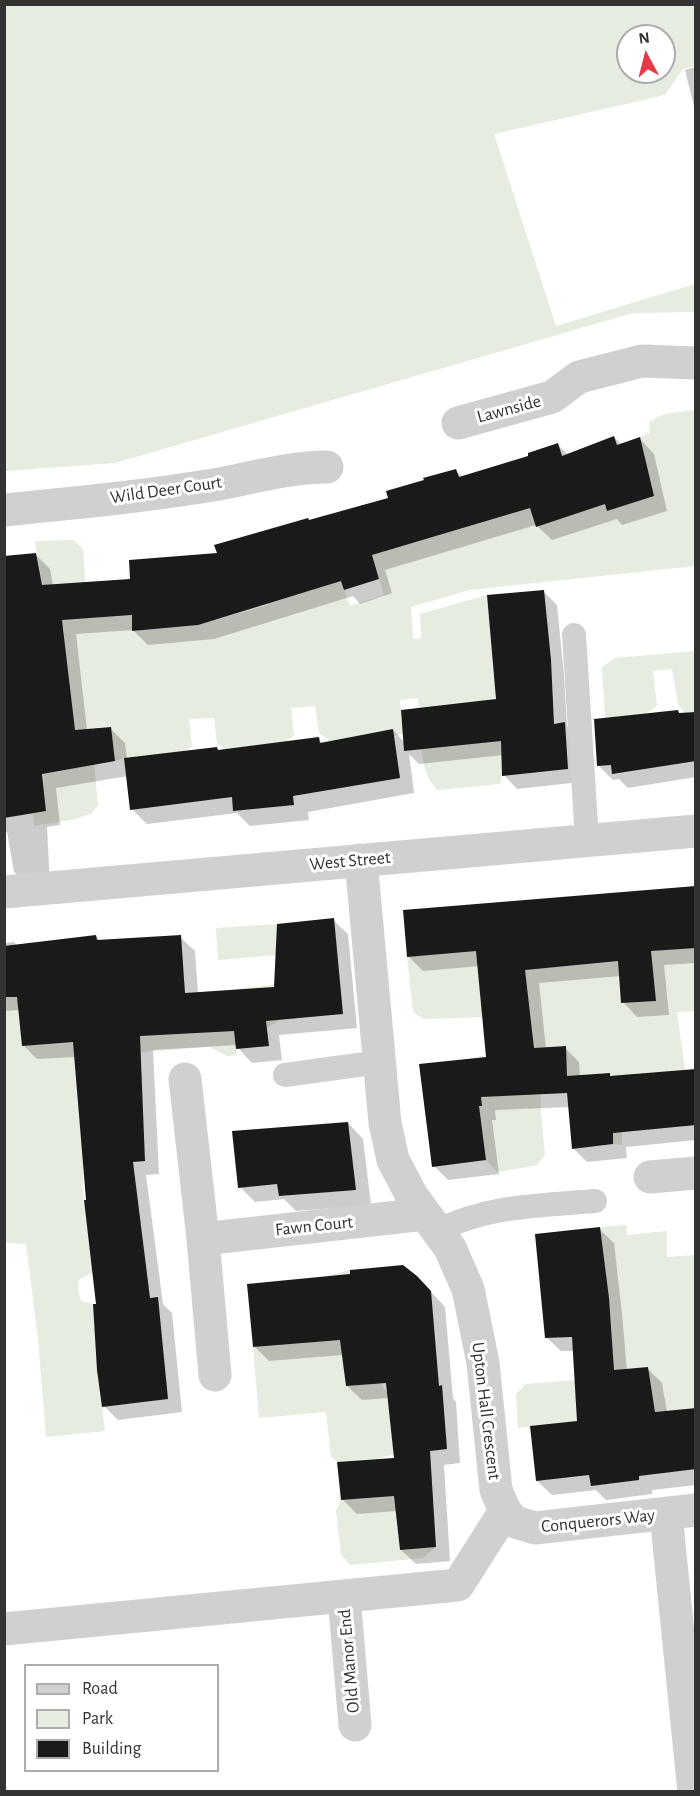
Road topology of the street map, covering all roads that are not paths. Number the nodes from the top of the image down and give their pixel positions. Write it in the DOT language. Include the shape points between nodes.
graph roads {
  1 [pos="696,363"];
  2 [pos="458,423"];
  3 [pos="327,467"];
  4 [pos="4,510"];
  5 [pos="574,635"];
  6 [pos="696,831"];
  7 [pos="587,840"];
  8 [pos="361,860"];
  9 [pos="4,892"];
  10 [pos="380,1062"];
  11 [pos="285,1075"];
  12 [pos="185,1079"];
  13 [pos="696,1173"];
  14 [pos="650,1177"];
  15 [pos="595,1201"];
  16 [pos="431,1222"];
  17 [pos="203,1239"];
  18 [pos="215,1375"];
  19 [pos="506,1511"];
  20 [pos="681,1512"];
  21 [pos="344,1596"];
  22 [pos="4,1629"];
  23 [pos="355,1725"];
  24 [pos="694,1791"];
  1 -- 2 [label="street, Lawnside" via="642,361 600,371 579,377 552,397"];
  3 -- 4 [label="street, Wild Deer Court"];
  5 -- 7 [label="lane"];
  6 -- 7 [label="street, West Street"];
  7 -- 8 [label="street, West Street"];
  8 -- 9 [label="street, West Street"];
  8 -- 10 [label="street, Upton Hall Crescent"];
  10 -- 11 [label="lane"];
  10 -- 16 [label="street, Upton Hall Crescent" via="385,1123 393,1160"];
  12 -- 17 [label="street"];
  13 -- 14 [label="street"];
  15 -- 16 [label="lane" via="497,1210 457,1221"];
  16 -- 17 [label="street, Fawn Court"];
  16 -- 19 [label="street, Upton Hall Crescent" via="450,1248 468,1289 483,1363 496,1490"];
  17 -- 18 [label="street"];
  19 -- 20 [label="street, Conquerors Way" via="515,1522 535,1528"];
  19 -- 21 [label="street" via="458,1585"];
  20 -- 24 [label="street"];
  21 -- 22 [label="street"];
  21 -- 23 [label="street, Old Manor End"];
}
